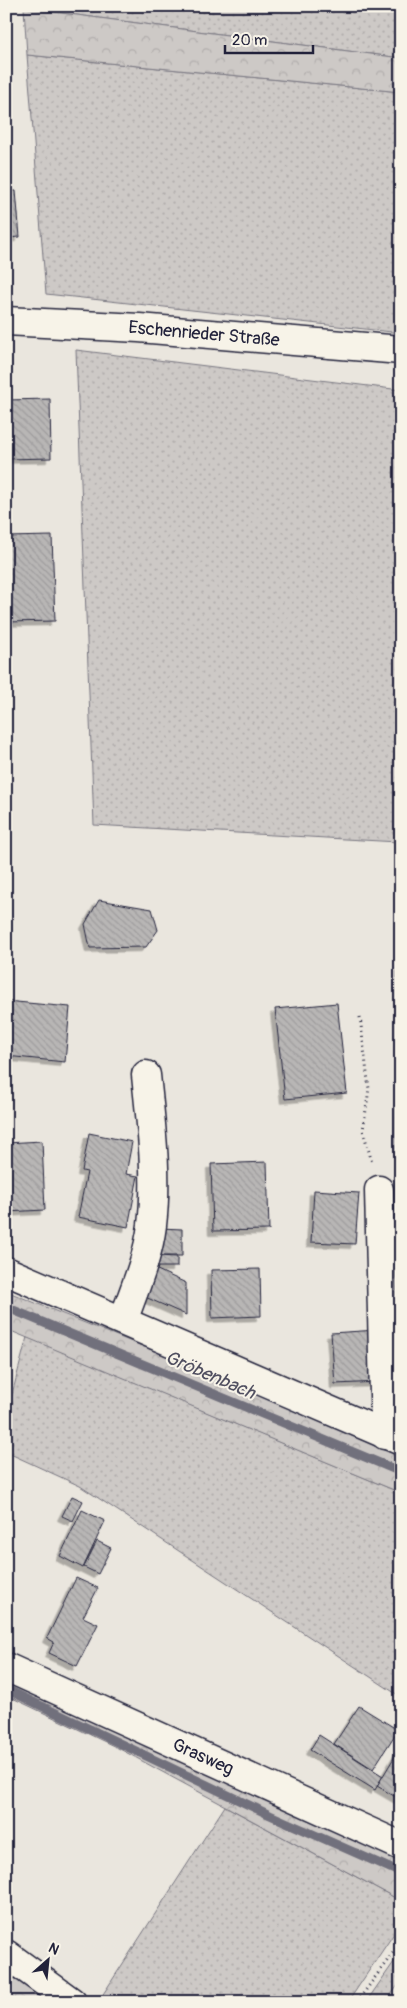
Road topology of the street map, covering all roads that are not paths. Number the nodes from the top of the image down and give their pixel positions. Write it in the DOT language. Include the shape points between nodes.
graph roads {
  1 [pos="6,322"];
  2 [pos="401,350"];
  3 [pos="146,1075"];
  4 [pos="379,1190"];
  5 [pos="6,1271"];
  6 [pos="123,1321"];
  7 [pos="393,1438"];
  8 [pos="6,1667"];
  9 [pos="401,1846"];
  10 [pos="6,1954"];
  11 [pos="72,2002"];
  1 -- 2 [label="street, Eschenrieder Straße" via="139,328"];
  3 -- 6 [label="street" via="155,1186 152,1227"];
  4 -- 7 [label="street"];
  5 -- 6 [label="street"];
  6 -- 7 [label="street"];
  8 -- 9 [label="street, Grasweg"];
  10 -- 11 [label="street"];
}
